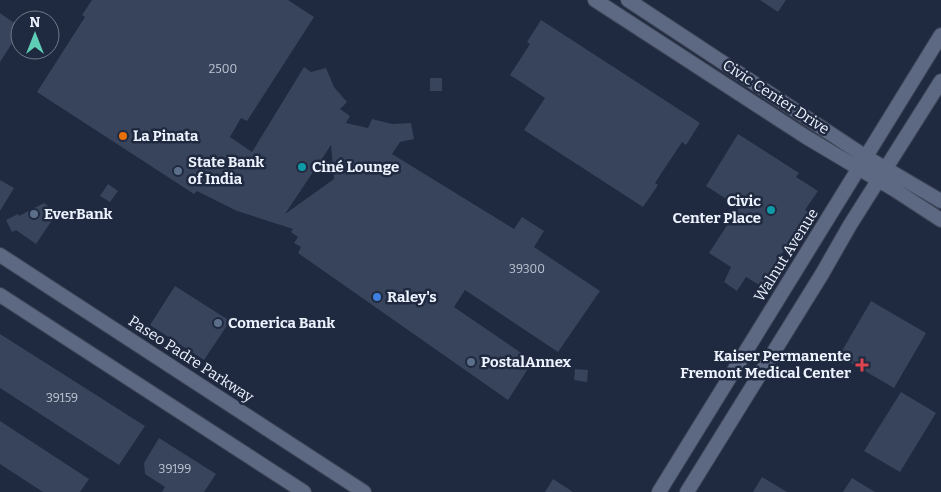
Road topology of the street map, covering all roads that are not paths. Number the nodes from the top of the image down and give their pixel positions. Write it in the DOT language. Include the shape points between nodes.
graph roads {
  1 [pos="595,0"];
  2 [pos="628,0"];
  3 [pos="941,36"];
  4 [pos="941,81"];
  5 [pos="866,157"];
  6 [pos="859,169"];
  7 [pos="886,169"];
  8 [pos="878,181"];
  9 [pos="941,201"];
  10 [pos="941,220"];
  11 [pos="0,255"];
  12 [pos="0,295"];
  13 [pos="304,492"];
  14 [pos="364,492"];
  15 [pos="659,492"];
  16 [pos="687,492"];
  1 -- 6 [label="main road, Civic Center Drive"];
  2 -- 5 [label="main road, Civic Center Drive"];
  3 -- 5 [label="main road, Walnut Avenue"];
  4 -- 7 [label="main road"];
  5 -- 6 [label="main road, Walnut Avenue"];
  5 -- 7 [label="main road, Civic Center Drive"];
  6 -- 8 [label="main road, Civic Center Drive"];
  6 -- 15 [label="main road, Walnut Avenue"];
  7 -- 8 [label="main road"];
  7 -- 9 [label="main road, Civic Center Drive"];
  8 -- 10 [label="main road, Civic Center Drive"];
  8 -- 16 [label="main road"];
  11 -- 14 [label="main road, Paseo Padre Parkway"];
  12 -- 13 [label="main road"];
}
